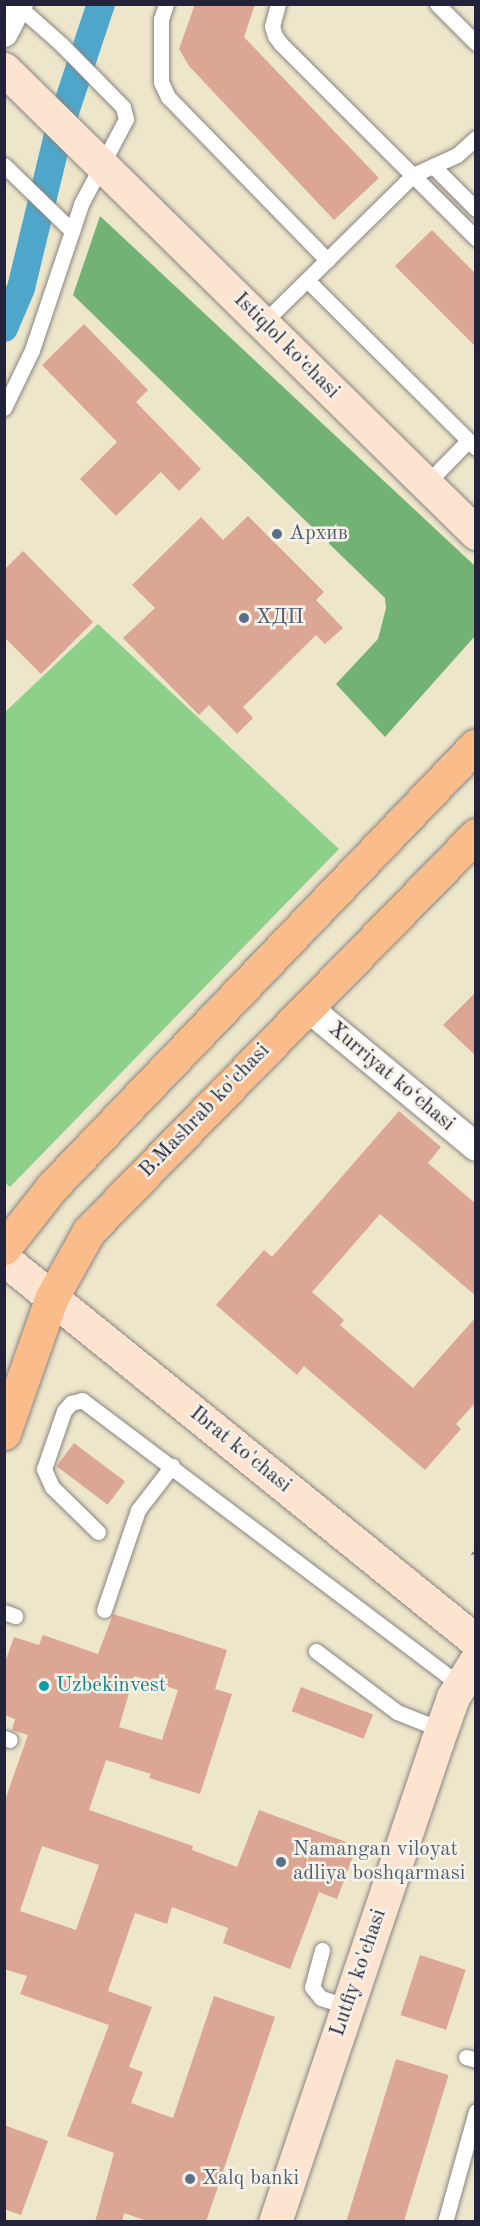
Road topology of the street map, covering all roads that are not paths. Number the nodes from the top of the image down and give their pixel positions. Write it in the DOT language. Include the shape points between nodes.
graph roads {
  1 [pos="166,4"];
  2 [pos="278,4"];
  3 [pos="437,4"];
  4 [pos="19,5"];
  5 [pos="4,33"];
  6 [pos="476,43"];
  7 [pos="4,69"];
  8 [pos="476,138"];
  9 [pos="100,162"];
  10 [pos="6,166"];
  11 [pos="433,166"];
  12 [pos="413,176"];
  13 [pos="476,209"];
  14 [pos="68,227"];
  15 [pos="476,238"];
  16 [pos="327,260"];
  17 [pos="307,280"];
  18 [pos="263,323"];
  19 [pos="4,408"];
  20 [pos="472,444"];
  21 [pos="426,484"];
  22 [pos="476,533"];
  23 [pos="476,745"];
  24 [pos="476,834"];
  25 [pos="307,1007"];
  26 [pos="476,1147"];
  27 [pos="4,1248"];
  28 [pos="4,1259"];
  29 [pos="52,1297"];
  30 [pos="4,1433"];
  31 [pos="172,1466"];
  32 [pos="98,1532"];
  33 [pos="104,1610"];
  34 [pos="476,1641"];
  35 [pos="316,1651"];
  36 [pos="468,1673"];
  37 [pos="442,1730"];
  38 [pos="322,1950"];
  39 [pos="348,2007"];
  40 [pos="476,2111"];
  41 [pos="275,2222"];
  42 [pos="445,2222"];
  1 -- 16 [label="lane" via="161,19 161,82 168,96"];
  2 -- 12 [label="lane" via="272,26 281,44"];
  3 -- 6 [label="lane"];
  4 -- 5 [label="street"];
  4 -- 9 [label="lane" via="123,106 126,119"];
  7 -- 9 [label="street, Istiqlol koʻchasi"];
  8 -- 11 [label="lane" via="458,155"];
  9 -- 14 [label="lane"];
  9 -- 18 [label="street, Istiqlol koʻchasi"];
  10 -- 14 [label="lane"];
  11 -- 12 [label="lane"];
  11 -- 13 [label="lane"];
  12 -- 15 [label="lane"];
  12 -- 16 [label="lane"];
  14 -- 19 [label="lane" via="32,350"];
  16 -- 17 [label="lane"];
  17 -- 18 [label="lane"];
  17 -- 20 [label="lane"];
  18 -- 21 [label="street, Istiqlol koʻchasi"];
  20 -- 21 [label="lane"];
  21 -- 22 [label="street, Istiqlol koʻchasi"];
  23 -- 27 [label="main road" via="52,1187"];
  24 -- 25 [label="main road, B.Mashrab ko'chasi"];
  25 -- 26 [label="street, Xurriyat ko‘chasi"];
  25 -- 29 [label="main road, B.Mashrab ko'chasi" via="89,1231"];
  28 -- 29 [label="street, Ibrat ko'chasi"];
  29 -- 30 [label="main road, B.Mashrab ko'chasi"];
  29 -- 34 [label="street, Ibrat ko'chasi"];
  31 -- 32 [label="lane" via="91,1405 82,1400 71,1403 64,1411 44,1469 52,1487"];
  31 -- 33 [label="lane" via="138,1510"];
  31 -- 36 [label="lane"];
  35 -- 37 [label="lane" via="397,1712"];
  36 -- 37 [label="street, Lutfiy ko'chasi"];
  37 -- 39 [label="street, Lutfiy ko'chasi"];
  38 -- 39 [label="lane" via="312,1987 321,1998"];
  39 -- 41 [label="street, Lutfiy ko'chasi"];
  40 -- 42 [label="lane"];
}
